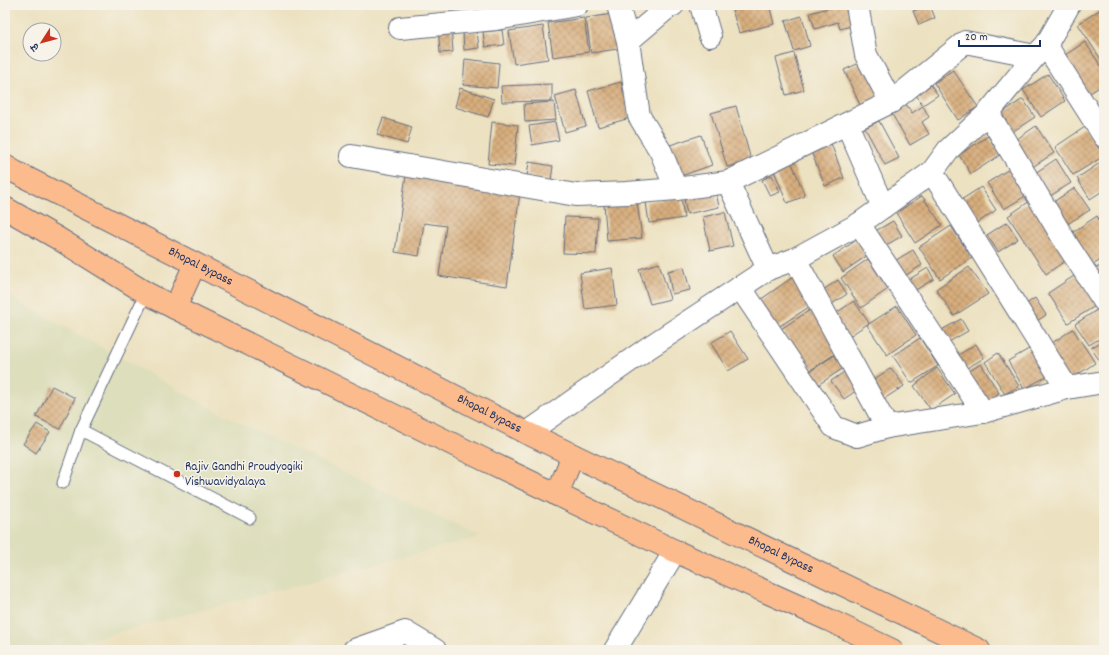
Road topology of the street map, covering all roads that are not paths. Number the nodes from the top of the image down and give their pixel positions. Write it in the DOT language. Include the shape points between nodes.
graph roads {
  1 [pos="618,5"];
  2 [pos="673,5"];
  3 [pos="702,5"];
  4 [pos="857,5"];
  5 [pos="1069,5"];
  6 [pos="571,6"];
  7 [pos="400,28"];
  8 [pos="710,36"];
  9 [pos="628,41"];
  10 [pos="1040,50"];
  11 [pos="891,102"];
  12 [pos="988,113"];
  13 [pos="847,124"];
  14 [pos="1104,136"];
  15 [pos="351,156"];
  16 [pos="5,166"];
  17 [pos="932,172"];
  18 [pos="728,182"];
  19 [pos="676,189"];
  20 [pos="883,207"];
  21 [pos="5,208"];
  22 [pos="859,224"];
  23 [pos="795,259"];
  24 [pos="195,264"];
  25 [pos="768,269"];
  26 [pos="740,287"];
  27 [pos="146,293"];
  28 [pos="1104,301"];
  29 [pos="176,308"];
  30 [pos="1104,382"];
  31 [pos="1067,388"];
  32 [pos="983,412"];
  33 [pos="887,426"];
  34 [pos="81,430"];
  35 [pos="527,433"];
  36 [pos="573,455"];
  37 [pos="63,483"];
  38 [pos="557,495"];
  39 [pos="250,518"];
  40 [pos="675,551"];
  41 [pos="354,650"];
  42 [pos="435,650"];
  43 [pos="614,650"];
  44 [pos="892,650"];
  45 [pos="979,650"];
  1 -- 9 [label="street"];
  2 -- 9 [label="street"];
  3 -- 8 [label="street"];
  4 -- 11 [label="street" via="866,55"];
  5 -- 10 [label="street"];
  6 -- 7 [label="street" via="496,19"];
  9 -- 19 [label="street" via="639,116 661,152"];
  10 -- 11 [label="street" via="965,42"];
  10 -- 12 [label="street"];
  10 -- 14 [label="street"];
  11 -- 13 [label="street"];
  12 -- 17 [label="street" via="948,150"];
  12 -- 28 [label="street"];
  13 -- 18 [label="street"];
  13 -- 20 [label="street"];
  15 -- 19 [label="street" via="576,195"];
  16 -- 24 [label="main road, Bhopal Bypass"];
  17 -- 20 [label="street"];
  17 -- 31 [label="street"];
  18 -- 19 [label="street"];
  18 -- 25 [label="street"];
  20 -- 22 [label="street"];
  21 -- 27 [label="main road"];
  22 -- 23 [label="street"];
  22 -- 32 [label="street"];
  23 -- 25 [label="street"];
  23 -- 33 [label="street"];
  24 -- 29 [label="main road"];
  24 -- 35 [label="main road, Bhopal Bypass"];
  25 -- 26 [label="street"];
  26 -- 33 [label="street" via="834,427 856,436"];
  26 -- 35 [label="street"];
  27 -- 29 [label="main road"];
  27 -- 34 [label="lane"];
  29 -- 38 [label="main road"];
  30 -- 31 [label="street"];
  31 -- 32 [label="street"];
  32 -- 33 [label="street"];
  34 -- 37 [label="lane"];
  34 -- 39 [label="lane"];
  35 -- 36 [label="main road, Bhopal Bypass"];
  36 -- 38 [label="main road"];
  36 -- 45 [label="main road, Bhopal Bypass"];
  38 -- 40 [label="main road"];
  40 -- 43 [label="street"];
  40 -- 44 [label="main road"];
  41 -- 42 [label="street" via="404,632"];
}
